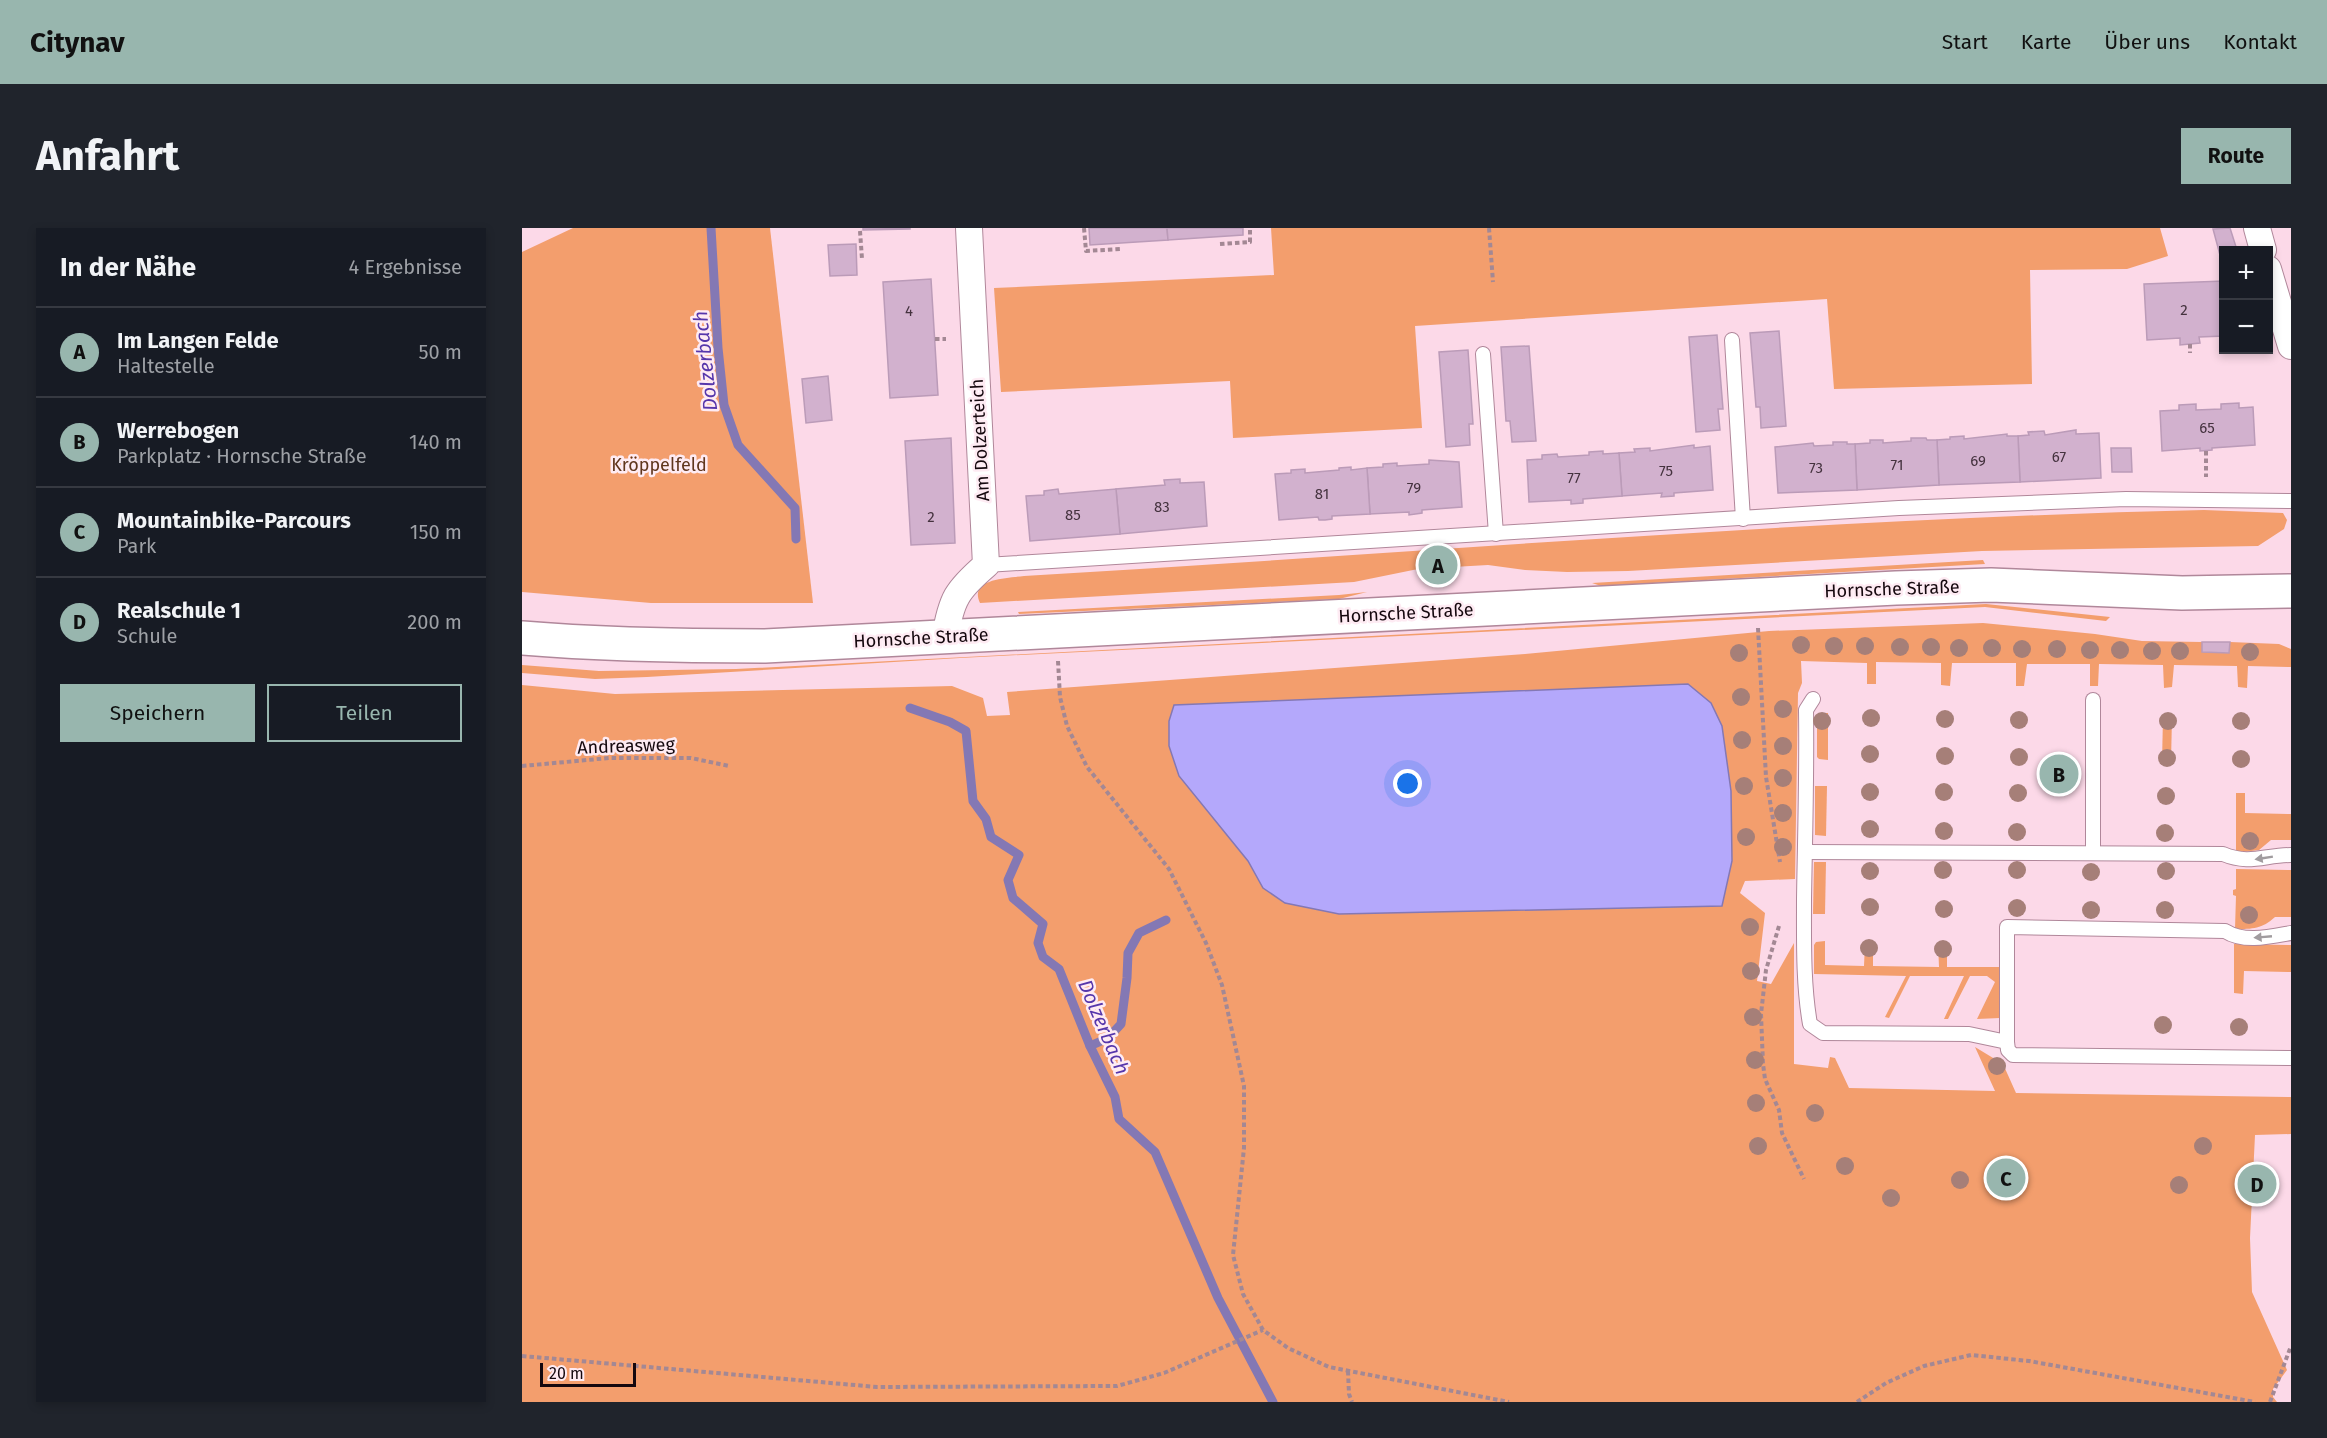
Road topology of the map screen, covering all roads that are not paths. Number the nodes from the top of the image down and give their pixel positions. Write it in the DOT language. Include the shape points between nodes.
graph roads {
  1 [pos="969,228"];
  2 [pos="2257,228"];
  3 [pos="2262,246"];
  4 [pos="2277,274"];
  5 [pos="1732,340"];
  6 [pos="2291,346"];
  7 [pos="1482,354"];
  8 [pos="2291,501"];
  9 [pos="1743,519"];
  10 [pos="1496,534"];
  11 [pos="986,565"];
  12 [pos="2291,591"];
  13 [pos="522,638"];
  14 [pos="945,638"];
  15 [pos="1813,699"];
  16 [pos="2093,700"];
  17 [pos="1805,852"];
  18 [pos="2093,853"];
  19 [pos="2291,855"];
  20 [pos="2291,933"];
  21 [pos="2007,1042"];
  22 [pos="2291,1058"];
  1 -- 11 [label="street, Am Dolzerteich"];
  2 -- 3 [label="street"];
  4 -- 6 [label="street"];
  5 -- 9 [label="lane"];
  7 -- 10 [label="lane"];
  8 -- 9 [label="lane" via="2115,499"];
  9 -- 10 [label="lane"];
  10 -- 11 [label="lane"];
  11 -- 14 [label="street" via="962,585 950,610"];
  12 -- 14 [label="main road, Hornsche Straße" via="2182,593 1991,585 1896,588"];
  13 -- 14 [label="main road, Hornsche Straße" via="599,644 765,646"];
  15 -- 17 [label="lane" via="1806,710"];
  16 -- 18 [label="lane"];
  17 -- 18 [label="lane"];
  17 -- 21 [label="lane" via="1804,926 1810,1024 1823,1033 1969,1034"];
  19 -- 18 [label="lane, one-way" via="2236,860 2223,854"];
  20 -- 21 [label="lane, one-way" via="2265,938 2235,937 2225,931 2007,927"];
  21 -- 22 [label="lane" via="2013,1055"];
}
